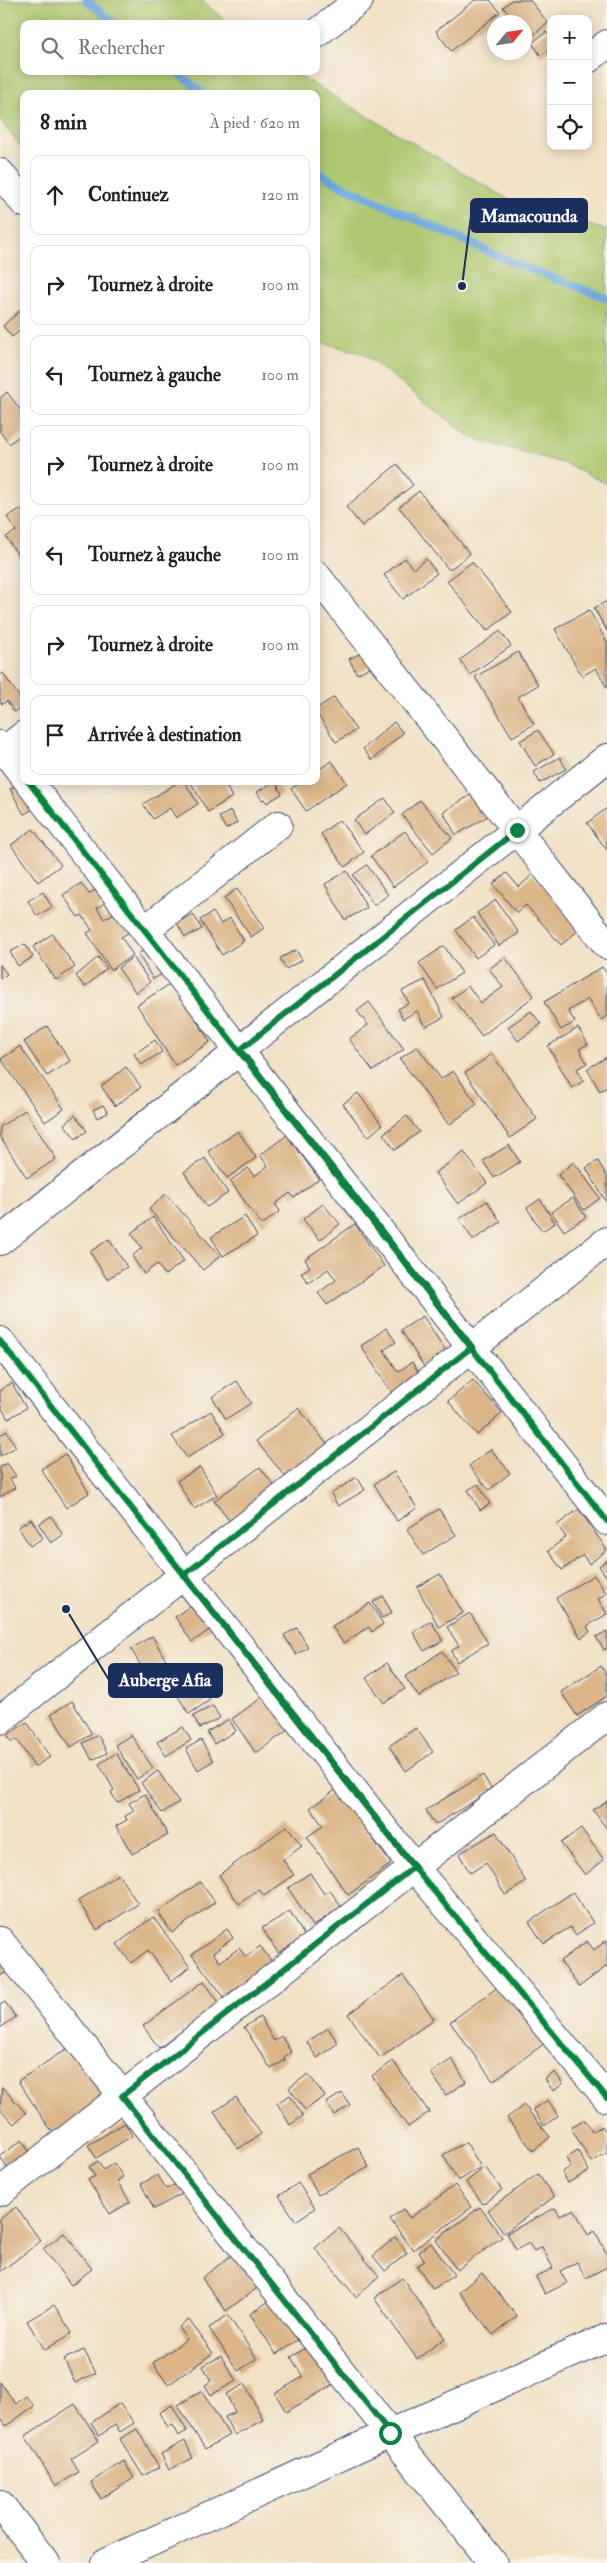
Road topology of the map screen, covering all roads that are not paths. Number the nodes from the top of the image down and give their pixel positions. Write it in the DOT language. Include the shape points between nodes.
graph roads {
  1 [pos="359,0"];
  2 [pos="320,31"];
  3 [pos="607,44"];
  4 [pos="592,56"];
  5 [pos="0,173"];
  6 [pos="20,198"];
  7 [pos="320,580"];
  8 [pos="7,746"];
  9 [pos="607,758"];
  10 [pos="20,769"];
  11 [pos="31,785"];
  12 [pos="278,825"];
  13 [pos="517,830"];
  14 [pos="145,930"];
  15 [pos="607,945"];
  16 [pos="240,1050"];
  17 [pos="0,1241"];
  18 [pos="607,1241"];
  19 [pos="0,1340"];
  20 [pos="472,1347"];
  21 [pos="607,1521"];
  22 [pos="184,1575"];
  23 [pos="607,1716"];
  24 [pos="0,1720"];
  25 [pos="414,1867"];
  26 [pos="0,1941"];
  27 [pos="122,2096"];
  28 [pos="607,2098"];
  29 [pos="0,2192"];
  30 [pos="607,2338"];
  31 [pos="390,2433"];
  32 [pos="0,2504"];
  33 [pos="46,2563"];
  34 [pos="105,2563"];
  35 [pos="493,2563"];
  1 -- 2 [label="main road"];
  3 -- 4 [label="main road"];
  5 -- 6 [label="main road"];
  7 -- 13 [label="main road"];
  8 -- 10 [label="main road"];
  9 -- 13 [label="main road"];
  11 -- 14 [label="main road"];
  12 -- 14 [label="main road"];
  13 -- 15 [label="main road"];
  13 -- 16 [label="main road"];
  14 -- 16 [label="main road"];
  16 -- 17 [label="main road"];
  16 -- 20 [label="main road"];
  18 -- 20 [label="main road"];
  19 -- 22 [label="main road"];
  20 -- 21 [label="main road"];
  20 -- 22 [label="main road"];
  22 -- 24 [label="main road"];
  22 -- 25 [label="main road"];
  23 -- 25 [label="main road"];
  25 -- 27 [label="main road"];
  25 -- 28 [label="main road"];
  26 -- 27 [label="main road"];
  27 -- 29 [label="main road"];
  27 -- 31 [label="main road"];
  30 -- 31 [label="main road"];
  31 -- 34 [label="main road"];
  31 -- 35 [label="main road"];
  32 -- 33 [label="main road"];
}
